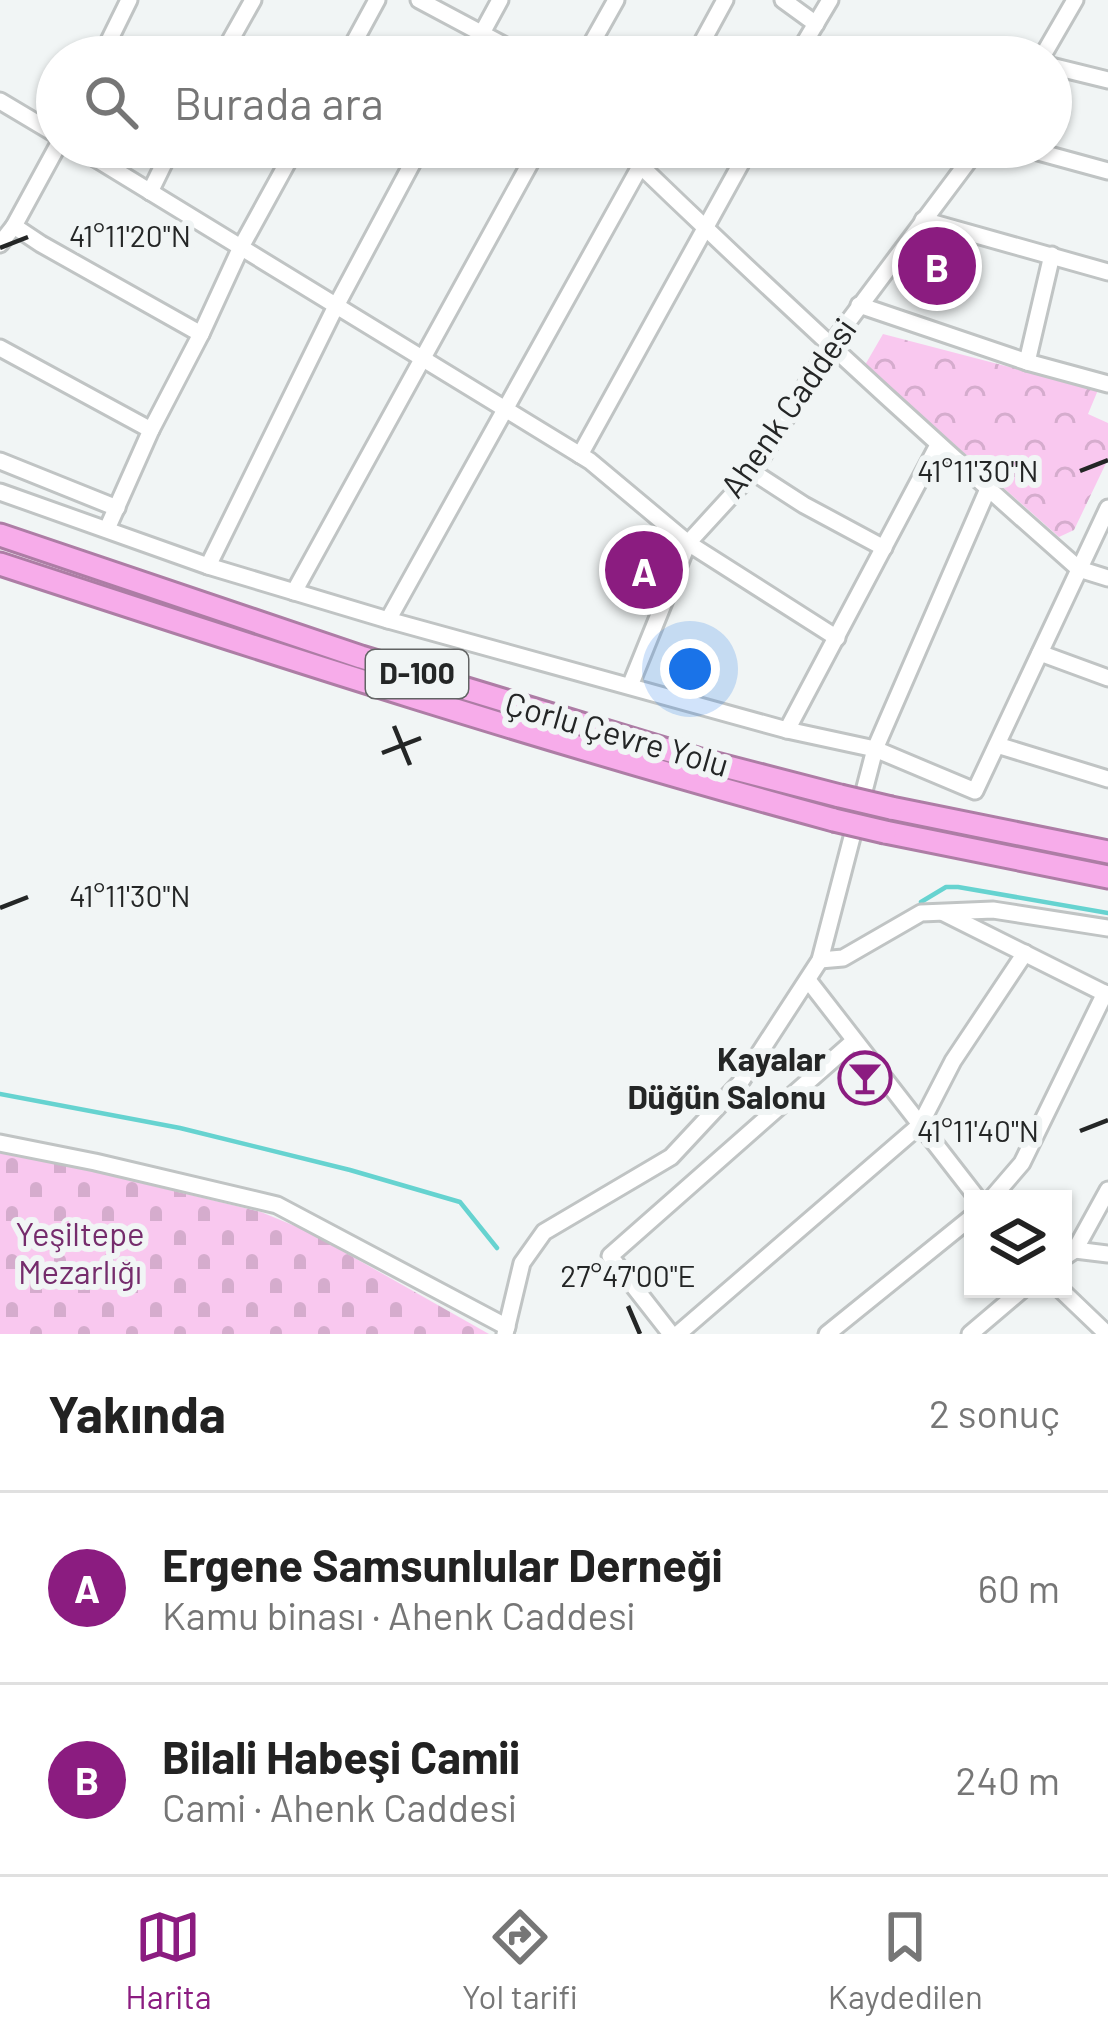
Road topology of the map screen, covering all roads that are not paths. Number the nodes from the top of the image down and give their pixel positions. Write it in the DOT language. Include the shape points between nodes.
graph roads {
  1 [pos="129,0"];
  2 [pos="253,0"];
  3 [pos="377,0"];
  4 [pos="419,0"];
  5 [pos="500,0"];
  6 [pos="616,0"];
  7 [pos="725,0"];
  8 [pos="783,0"];
  9 [pos="830,0"];
  10 [pos="1076,0"];
  11 [pos="816,24"];
  12 [pos="481,33"];
  13 [pos="111,36"];
  14 [pos="233,36"];
  15 [pos="357,36"];
  16 [pos="480,36"];
  17 [pos="487,36"];
  18 [pos="595,36"];
  19 [pos="705,36"];
  20 [pos="809,36"];
  21 [pos="1055,36"];
  22 [pos="1072,71"];
  23 [pos="1108,80"];
  24 [pos="0,101"];
  25 [pos="36,122"];
  26 [pos="1072,162"];
  27 [pos="46,168"];
  28 [pos="111,168"];
  29 [pos="162,168"];
  30 [pos="285,168"];
  31 [pos="410,168"];
  32 [pos="527,168"];
  33 [pos="641,168"];
  34 [pos="643,168"];
  35 [pos="738,168"];
  36 [pos="963,168"];
  37 [pos="1108,172"];
  38 [pos="150,192"];
  39 [pos="923,220"];
  40 [pos="14,226"];
  41 [pos="706,230"];
  42 [pos="0,244"];
  43 [pos="241,248"];
  44 [pos="1052,255"];
  45 [pos="1108,272"];
  46 [pos="859,305"];
  47 [pos="336,306"];
  48 [pos="201,334"];
  49 [pos="830,346"];
  50 [pos="0,348"];
  51 [pos="422,358"];
  52 [pos="1027,362"];
  53 [pos="1108,384"];
  54 [pos="505,409"];
  55 [pos="151,430"];
  56 [pos="938,445"];
  57 [pos="580,455"];
  58 [pos="0,461"];
  59 [pos="753,472"];
  60 [pos="988,489"];
  61 [pos="0,492"];
  62 [pos="117,508"];
  63 [pos="1108,508"];
  64 [pos="107,529"];
  65 [pos="0,535"];
  66 [pos="688,543"];
  67 [pos="884,548"];
  68 [pos="0,564"];
  69 [pos="208,566"];
  70 [pos="1079,569"];
  71 [pos="1108,578"];
  72 [pos="294,592"];
  73 [pos="388,620"];
  74 [pos="837,638"];
  75 [pos="1040,652"];
  76 [pos="1108,678"];
  77 [pos="630,686"];
  78 [pos="787,730"];
  79 [pos="997,745"];
  80 [pos="875,749"];
  81 [pos="1108,779"];
  82 [pos="1108,852"];
  83 [pos="1108,877"];
  84 [pos="941,912"];
  85 [pos="1108,928"];
  86 [pos="1024,953"];
  87 [pos="820,961"];
  88 [pos="808,980"];
  89 [pos="1106,994"];
  90 [pos="854,1041"];
  91 [pos="920,1125"];
  92 [pos="0,1143"];
  93 [pos="971,1190"];
  94 [pos="999,1190"];
  95 [pos="1108,1190"];
  96 [pos="964,1223"];
  97 [pos="1072,1246"];
  98 [pos="1072,1254"];
  99 [pos="1108,1254"];
  100 [pos="1012,1298"];
  101 [pos="1069,1298"];
  102 [pos="506,1330"];
  103 [pos="674,1334"];
  104 [pos="827,1334"];
  105 [pos="970,1334"];
  106 [pos="1107,1334"];
  1 -- 13 [label="street"];
  2 -- 14 [label="street"];
  3 -- 15 [label="street"];
  4 -- 12 [label="street"];
  5 -- 12 [label="street"];
  6 -- 18 [label="street"];
  7 -- 19 [label="street"];
  8 -- 11 [label="street"];
  9 -- 11 [label="street"];
  10 -- 21 [label="street"];
  11 -- 20 [label="street"];
  12 -- 16 [label="street"];
  12 -- 17 [label="street"];
  22 -- 23 [label="street"];
  24 -- 25 [label="street"];
  26 -- 37 [label="street"];
  27 -- 40 [label="street"];
  28 -- 38 [label="street"];
  29 -- 38 [label="street"];
  30 -- 43 [label="street"];
  31 -- 47 [label="street"];
  32 -- 51 [label="street"];
  33 -- 54 [label="street"];
  34 -- 41 [label="street"];
  35 -- 41 [label="street"];
  36 -- 39 [label="street, Ahenk Caddesi"];
  38 -- 43 [label="street"];
  39 -- 44 [label="street"];
  39 -- 46 [label="street, Ahenk Caddesi"];
  40 -- 42 [label="street"];
  40 -- 48 [label="street"];
  41 -- 49 [label="street"];
  41 -- 57 [label="street"];
  43 -- 47 [label="street"];
  43 -- 48 [label="street"];
  44 -- 45 [label="street"];
  44 -- 52 [label="street"];
  46 -- 49 [label="street, Ahenk Caddesi"];
  46 -- 52 [label="street"];
  47 -- 51 [label="street"];
  47 -- 69 [label="street"];
  48 -- 55 [label="street"];
  49 -- 56 [label="street"];
  49 -- 59 [label="street, Ahenk Caddesi"];
  50 -- 55 [label="street"];
  51 -- 54 [label="street"];
  51 -- 72 [label="street"];
  52 -- 53 [label="street"];
  54 -- 57 [label="street"];
  54 -- 73 [label="street"];
  55 -- 62 [label="street"];
  56 -- 60 [label="street"];
  56 -- 67 [label="street"];
  57 -- 66 [label="street"];
  58 -- 62 [label="street"];
  59 -- 66 [label="street, Ahenk Caddesi"];
  59 -- 67 [label="street"];
  60 -- 70 [label="street"];
  60 -- 80 [label="street"];
  61 -- 64 [label="street"];
  62 -- 64 [label="street"];
  63 -- 70 [label="street"];
  64 -- 69 [label="street"];
  65 -- 82 [label="highway, Çorlu Çevre Yolu / D-100, bridge" via="697,759"];
  66 -- 74 [label="street"];
  66 -- 77 [label="street, Ahenk Caddesi"];
  67 -- 74 [label="street"];
  68 -- 83 [label="highway, Çorlu Çevre Yolu / D-100, bridge" via="606,758 834,820"];
  69 -- 72 [label="street"];
  70 -- 71 [label="street"];
  70 -- 75 [label="street"];
  72 -- 73 [label="street"];
  73 -- 77 [label="street"];
  74 -- 78 [label="street"];
  75 -- 76 [label="street"];
  75 -- 79 [label="street"];
  77 -- 78 [label="street"];
  78 -- 80 [label="street"];
  79 -- 80 [label="street" via="975,791"];
  79 -- 81 [label="street"];
  80 -- 87 [label="street"];
  84 -- 85 [label="street" via="993,910"];
  84 -- 86 [label="street"];
  84 -- 87 [label="street" via="920,913 843,958"];
  86 -- 89 [label="street"];
  86 -- 91 [label="street"];
  87 -- 88 [label="street"];
  88 -- 90 [label="street"];
  88 -- 102 [label="street" via="740,1083 671,1156 544,1232 522,1263"];
  89 -- 94 [label="street" via="1022,1163"];
  90 -- 91 [label="street"];
  90 -- 103 [label="street" via="610,1256"];
  91 -- 93 [label="street"];
  91 -- 103 [label="street"];
  92 -- 102 [label="street" via="277,1205"];
  95 -- 97 [label="street"];
  96 -- 104 [label="street"];
  98 -- 99 [label="street"];
  100 -- 105 [label="street"];
  101 -- 106 [label="street"];
}
